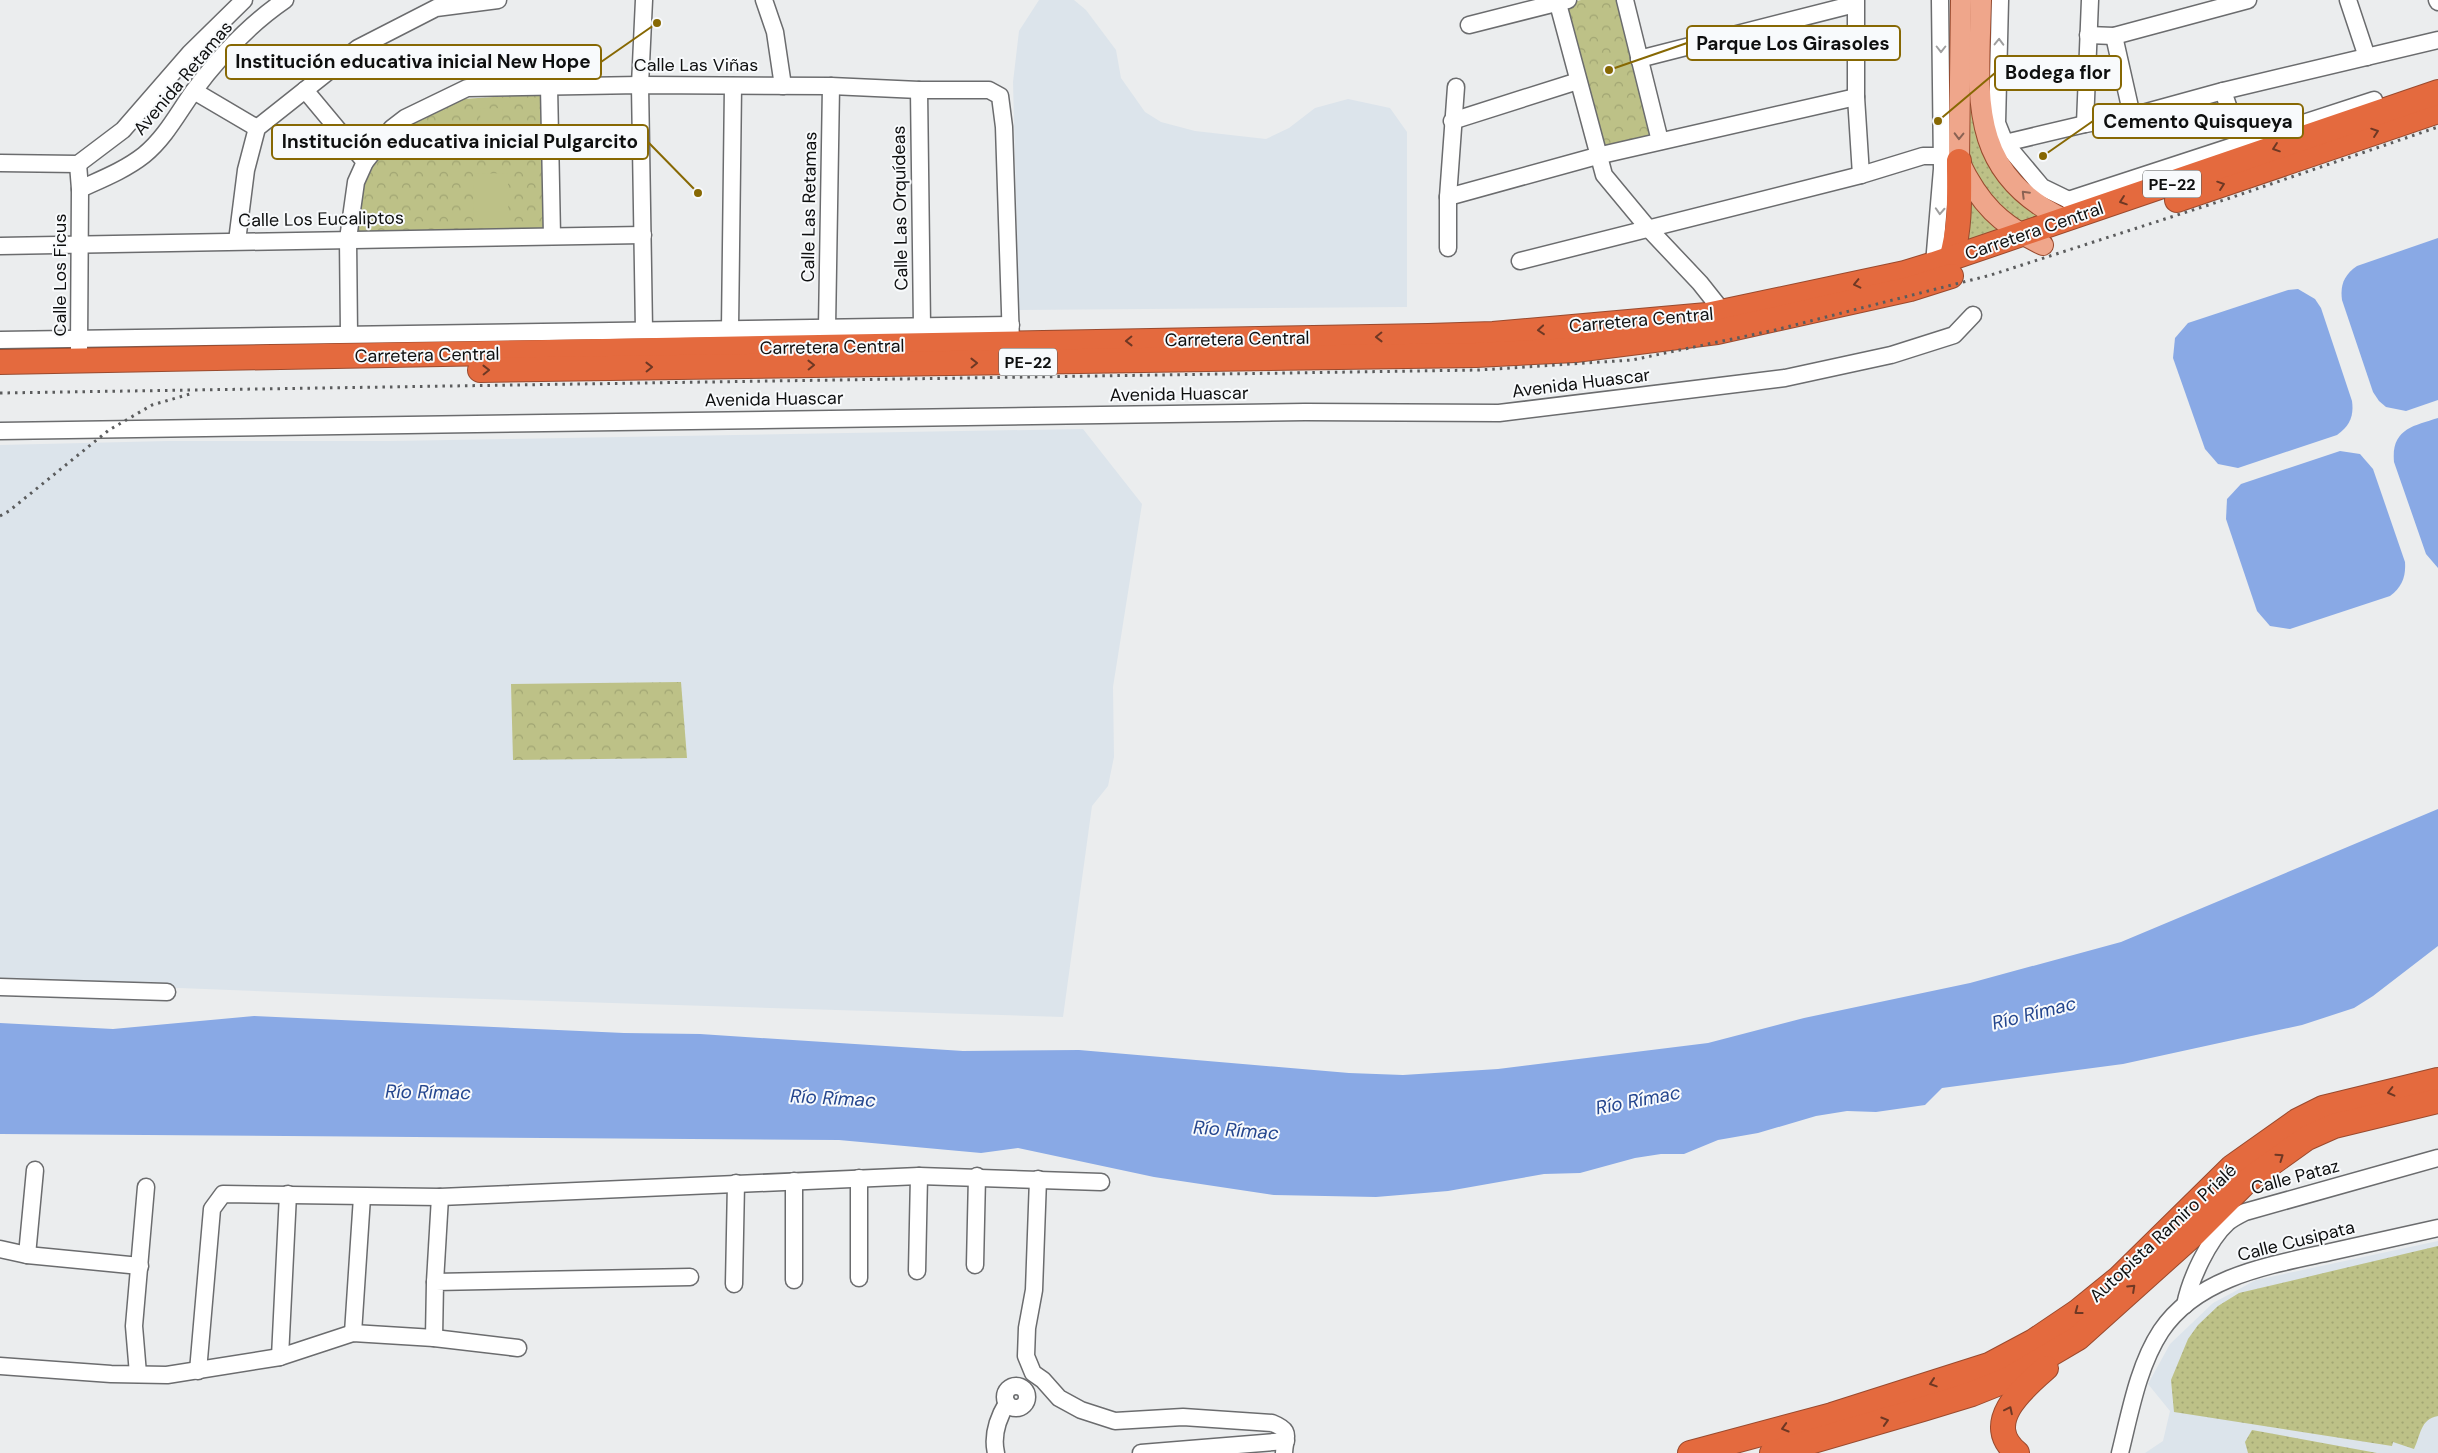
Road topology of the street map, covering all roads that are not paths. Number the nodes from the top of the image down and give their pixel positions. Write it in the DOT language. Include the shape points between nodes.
graph roads {
  1 [pos="244,0"];
  2 [pos="285,0"];
  3 [pos="498,0"];
  4 [pos="644,0"];
  5 [pos="764,0"];
  6 [pos="1625,0"];
  7 [pos="1940,0"];
  8 [pos="2000,0"];
  9 [pos="2090,0"];
  10 [pos="2248,0"];
  11 [pos="2348,0"];
  12 [pos="1561,1"];
  13 [pos="1856,2"];
  14 [pos="1980,7"];
  15 [pos="1961,8"];
  16 [pos="1469,25"];
  17 [pos="2088,35"];
  18 [pos="2114,36"];
  19 [pos="2438,40"];
  20 [pos="2367,57"];
  21 [pos="1639,59"];
  22 [pos="1578,80"];
  23 [pos="640,85"];
  24 [pos="548,86"];
  25 [pos="733,86"];
  26 [pos="782,86"];
  27 [pos="831,86"];
  28 [pos="1456,87"];
  29 [pos="1979,87"];
  30 [pos="305,90"];
  31 [pos="918,90"];
  32 [pos="194,91"];
  33 [pos="2223,91"];
  34 [pos="2438,92"];
  35 [pos="1856,97"];
  36 [pos="1998,102"];
  37 [pos="2438,111"];
  38 [pos="2132,116"];
  39 [pos="1452,121"];
  40 [pos="2085,124"];
  41 [pos="257,128"];
  42 [pos="1660,141"];
  43 [pos="2005,143"];
  44 [pos="2243,150"];
  45 [pos="1597,156"];
  46 [pos="1950,158"];
  47 [pos="0,162"];
  48 [pos="365,162"];
  49 [pos="78,164"];
  50 [pos="1861,175"];
  51 [pos="2194,185"];
  52 [pos="80,189"];
  53 [pos="1448,197"];
  54 [pos="2067,210"];
  55 [pos="1648,228"];
  56 [pos="643,235"];
  57 [pos="2021,235"];
  58 [pos="552,236"];
  59 [pos="348,239"];
  60 [pos="237,241"];
  61 [pos="80,244"];
  62 [pos="2043,245"];
  63 [pos="0,246"];
  64 [pos="1448,248"];
  65 [pos="1520,261"];
  66 [pos="1943,262"];
  67 [pos="1723,312"];
  68 [pos="1972,315"];
  69 [pos="827,328"];
  70 [pos="730,329"];
  71 [pos="644,330"];
  72 [pos="349,334"];
  73 [pos="1011,334"];
  74 [pos="0,340"];
  75 [pos="924,345"];
  76 [pos="79,350"];
  77 [pos="0,362"];
  78 [pos="0,377"];
  79 [pos="0,431"];
  80 [pos="0,987"];
  81 [pos="168,992"];
  82 [pos="2438,1080"];
  83 [pos="2438,1101"];
  84 [pos="2438,1158"];
  85 [pos="35,1170"];
  86 [pos="919,1176"];
  87 [pos="977,1176"];
  88 [pos="859,1178"];
  89 [pos="1038,1179"];
  90 [pos="794,1181"];
  91 [pos="1101,1182"];
  92 [pos="736,1183"];
  93 [pos="146,1187"];
  94 [pos="288,1194"];
  95 [pos="362,1197"];
  96 [pos="440,1197"];
  97 [pos="2438,1228"];
  98 [pos="0,1249"];
  99 [pos="28,1255"];
  100 [pos="975,1265"];
  101 [pos="140,1266"];
  102 [pos="917,1270"];
  103 [pos="690,1277"];
  104 [pos="860,1278"];
  105 [pos="794,1280"];
  106 [pos="435,1282"];
  107 [pos="734,1284"];
  108 [pos="2184,1305"];
  109 [pos="353,1333"];
  110 [pos="434,1338"];
  111 [pos="2078,1338"];
  112 [pos="518,1348"];
  113 [pos="280,1357"];
  114 [pos="0,1366"];
  115 [pos="198,1371"];
  116 [pos="138,1374"];
  117 [pos="1007,1403"];
  118 [pos="1285,1447"];
  119 [pos="996,1453"];
  120 [pos="1141,1453"];
  121 [pos="1690,1453"];
  122 [pos="1772,1453"];
  123 [pos="2017,1453"];
  124 [pos="2120,1453"];
  1 -- 49 [label="street" via="190,52 123,130"];
  2 -- 32 [label="street, Avenida Retamas" via="236,43"];
  3 -- 30 [label="street" via="436,8 358,48"];
  4 -- 23 [label="street"];
  5 -- 26 [label="street" via="775,32"];
  6 -- 21 [label="street"];
  7 -- 46 [label="street, one-way"];
  36 -- 8 [label="street, one-way"];
  9 -- 17 [label="street"];
  10 -- 18 [label="street"];
  11 -- 20 [label="street"];
  12 -- 16 [label="street"];
  12 -- 22 [label="street"];
  13 -- 21 [label="street"];
  13 -- 35 [label="street"];
  14 -- 15 [label="main road" via="1975,19 1968,20"];
  14 -- 29 [label="main road"];
  15 -- 46 [label="main road, one-way"];
  17 -- 18 [label="street"];
  17 -- 40 [label="street"];
  18 -- 38 [label="street"];
  19 -- 20 [label="street"];
  20 -- 33 [label="street"];
  21 -- 42 [label="street"];
  22 -- 39 [label="street"];
  22 -- 45 [label="street"];
  23 -- 24 [label="street, Calle Las Viñas"];
  23 -- 25 [label="street, Calle Las Viñas"];
  23 -- 56 [label="street"];
  24 -- 48 [label="street, Calle Las Viñas" via="467,88 405,118 392,128"];
  24 -- 58 [label="street"];
  25 -- 26 [label="street, Calle Las Viñas"];
  25 -- 70 [label="street"];
  26 -- 27 [label="street, Calle Las Viñas"];
  27 -- 31 [label="street, Calle Las Viñas"];
  27 -- 69 [label="street, Calle Las Retamas"];
  28 -- 39 [label="street"];
  29 -- 36 [label="main road"];
  54 -- 29 [label="main road, one-way" via="2044,210 2028,198 1997,160 1981,118"];
  30 -- 41 [label="street"];
  30 -- 48 [label="street"];
  31 -- 73 [label="street, Calle Las Viñas" via="989,90 1002,98"];
  31 -- 75 [label="street, Calle Las Orquídeas"];
  32 -- 41 [label="street"];
  32 -- 52 [label="street, Avenida Retamas" via="145,154 118,172"];
  33 -- 38 [label="street"];
  33 -- 44 [label="street"];
  34 -- 44 [label="highway, Carretera Central / PE-22" via="2378,113"];
  35 -- 42 [label="street"];
  35 -- 50 [label="street"];
  36 -- 43 [label="street" via="1997,123"];
  51 -- 37 [label="highway, Carretera Central / PE-22, one-way"];
  38 -- 40 [label="street"];
  39 -- 53 [label="street"];
  40 -- 43 [label="street"];
  41 -- 60 [label="street" via="246,170"];
  42 -- 45 [label="street"];
  43 -- 54 [label="street" via="2042,187"];
  44 -- 51 [label="highway, Carretera Central / PE-22"];
  44 -- 54 [label="street"];
  45 -- 53 [label="street"];
  45 -- 55 [label="street" via="1604,175"];
  46 -- 50 [label="street" via="1923,156"];
  46 -- 57 [label="main road" via="1983,202"];
  46 -- 66 [label="highway, one-way" via="1958,221 1956,242"];
  47 -- 49 [label="street"];
  48 -- 59 [label="street, Calle Las Viñas" via="356,182"];
  49 -- 52 [label="street, Calle Los Ficus"];
  50 -- 55 [label="street"];
  51 -- 54 [label="highway, Carretera Central / PE-22, one-way" via="2093,211"];
  51 -- 62 [label="highway, Carretera Central / PE-22"];
  52 -- 61 [label="street, Calle Los Ficus"];
  53 -- 64 [label="street"];
  54 -- 57 [label="highway, Carretera Central / PE-22"];
  55 -- 65 [label="street"];
  55 -- 67 [label="street"];
  56 -- 58 [label="street, Calle Los Eucaliptos"];
  56 -- 71 [label="street"];
  57 -- 62 [label="main road"];
  57 -- 66 [label="highway, Carretera Central / PE-22"];
  58 -- 59 [label="street, Calle Los Eucaliptos"];
  59 -- 60 [label="street, Calle Los Eucaliptos"];
  59 -- 72 [label="street, Calle Las Viñas"];
  60 -- 61 [label="street, Calle Los Eucaliptos"];
  61 -- 63 [label="street, Calle Los Eucaliptos"];
  61 -- 76 [label="street, Calle Los Ficus"];
  75 -- 62 [label="highway, Carretera Central / PE-22, one-way" via="1476,354 1575,350 1718,332 1910,289"];
  66 -- 67 [label="highway, Carretera Central / PE-22, one-way" via="1880,279"];
  67 -- 73 [label="highway, Carretera Central / PE-22, one-way" via="1493,334"];
  68 -- 79 [label="street, Avenida Huascar" via="1954,334 1891,355 1785,378 1499,413 1305,412"];
  69 -- 70 [label="street"];
  69 -- 75 [label="street"];
  70 -- 71 [label="street"];
  71 -- 72 [label="street"];
  72 -- 76 [label="street"];
  73 -- 75 [label="highway, Carretera Central / PE-22"];
  74 -- 76 [label="street"];
  75 -- 76 [label="highway, Carretera Central / PE-22"];
  78 -- 75 [label="highway, Carretera Central / PE-22, one-way"];
  76 -- 77 [label="highway, Carretera Central / PE-22"];
  80 -- 81 [label="street"];
  82 -- 121 [label="highway, Autopista Ramiro Prialé, one-way" via="2323,1108 2297,1121 2232,1167 2118,1278 2077,1312 2034,1341 1989,1365 1832,1415"];
  111 -- 83 [label="highway, Autopista Ramiro Prialé, one-way" via="2195,1233 2247,1181 2307,1138 2334,1126"];
  84 -- 108 [label="street, Calle Pataz" via="2245,1212 2228,1222 2215,1237 2188,1288"];
  85 -- 99 [label="street"];
  86 -- 87 [label="street"];
  86 -- 88 [label="street"];
  86 -- 102 [label="street"];
  87 -- 89 [label="street"];
  87 -- 100 [label="street"];
  88 -- 90 [label="street"];
  88 -- 104 [label="street"];
  89 -- 91 [label="street"];
  89 -- 118 [label="street" via="1034,1290 1026,1356 1034,1373 1059,1398 1081,1410 1115,1421 1182,1417 1272,1423 1283,1427 1287,1434"];
  90 -- 92 [label="street"];
  90 -- 105 [label="street"];
  92 -- 96 [label="street"];
  92 -- 107 [label="street"];
  93 -- 101 [label="street"];
  94 -- 95 [label="street"];
  94 -- 113 [label="street"];
  94 -- 115 [label="street" via="223,1194 212,1209"];
  95 -- 96 [label="street"];
  95 -- 109 [label="street"];
  96 -- 106 [label="street"];
  97 -- 108 [label="street, Calle Cusipata" via="2258,1268 2228,1280"];
  98 -- 99 [label="street"];
  99 -- 101 [label="street"];
  101 -- 116 [label="street" via="134,1326"];
  103 -- 106 [label="street"];
  106 -- 110 [label="street"];
  108 -- 124 [label="street, Calle Cusipata" via="2161,1330 2144,1365"];
  109 -- 110 [label="street"];
  109 -- 113 [label="street"];
  110 -- 112 [label="street"];
  122 -- 111 [label="highway, Autopista Ramiro Prialé, one-way" via="1972,1394 2007,1380"];
  123 -- 111 [label="highway, one-way" via="2006,1439 2003,1428 2005,1414 2015,1398"];
  113 -- 115 [label="street"];
  114 -- 116 [label="street"];
  115 -- 116 [label="street"];
  117 -- 119 [label="street" via="1000,1414 994,1437"];
  118 -- 120 [label="street"];
}
